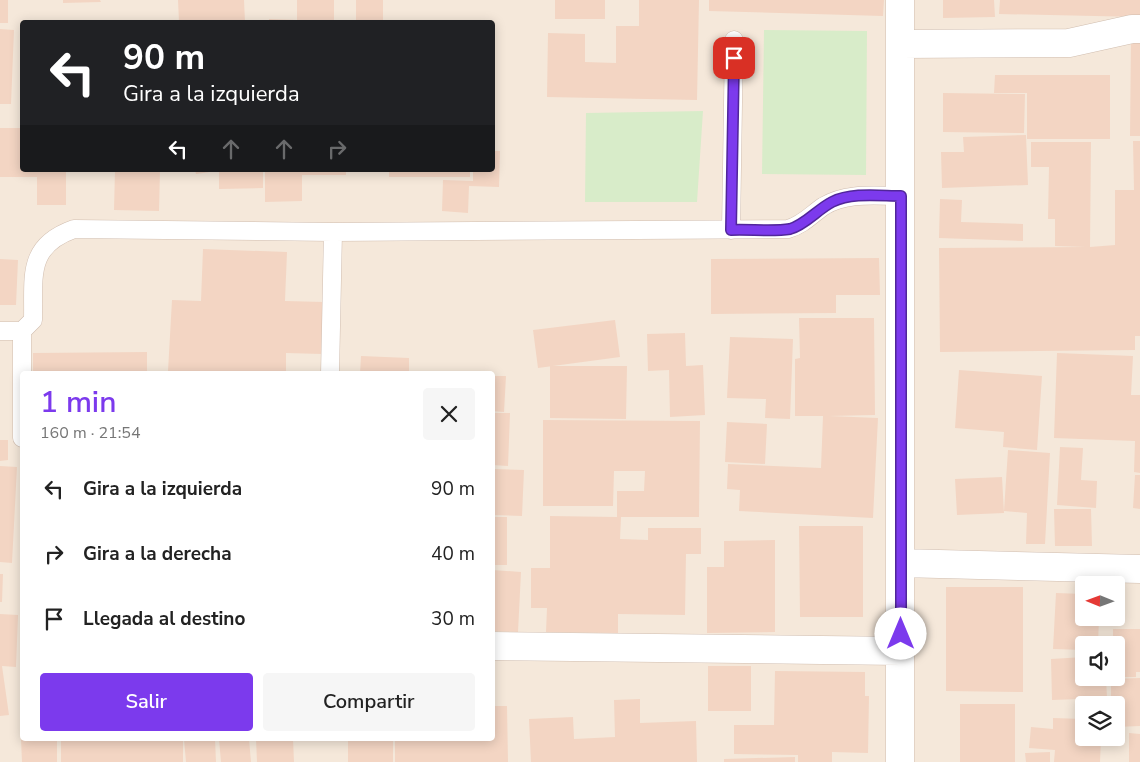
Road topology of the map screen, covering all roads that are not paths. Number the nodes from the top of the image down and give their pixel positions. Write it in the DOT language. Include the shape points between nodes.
graph roads {
  1 [pos="900,0"];
  2 [pos="1140,29"];
  3 [pos="734,40"];
  4 [pos="901,44"];
  5 [pos="901,196"];
  6 [pos="731,230"];
  7 [pos="333,232"];
  8 [pos="0,332"];
  9 [pos="22,332"];
  10 [pos="22,371"];
  11 [pos="330,371"];
  12 [pos="900,563"];
  13 [pos="1140,569"];
  14 [pos="495,646"];
  15 [pos="901,651"];
  16 [pos="900,762"];
  1 -- 4 [label="street"];
  2 -- 4 [label="street" via="1069,43"];
  3 -- 6 [label="lane"];
  4 -- 5 [label="street"];
  5 -- 6 [label="lane" via="850,196 834,200 798,226 788,229"];
  5 -- 12 [label="street"];
  6 -- 7 [label="lane"];
  7 -- 9 [label="lane" via="74,229 44,248 38,258 34,267 32,320"];
  7 -- 11 [label="lane"];
  8 -- 9 [label="lane"];
  9 -- 10 [label="lane"];
  12 -- 13 [label="street"];
  12 -- 15 [label="street"];
  14 -- 15 [label="street"];
  15 -- 16 [label="street"];
}
